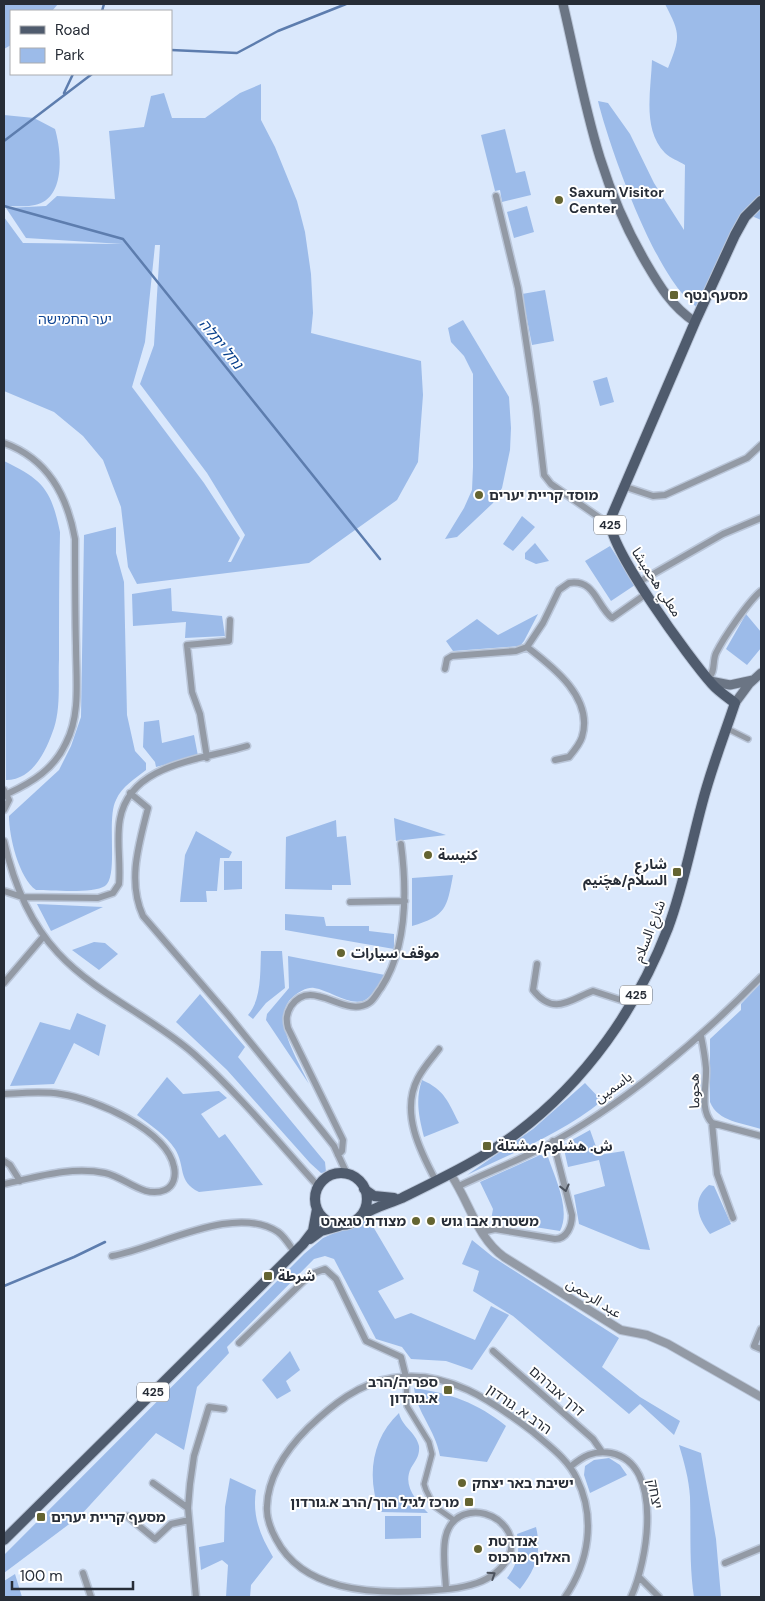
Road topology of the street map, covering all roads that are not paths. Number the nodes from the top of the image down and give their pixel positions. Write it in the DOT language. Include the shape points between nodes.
graph roads {
  1 [pos="563,4"];
  2 [pos="496,196"];
  3 [pos="761,201"];
  4 [pos="695,322"];
  5 [pos="4,443"];
  6 [pos="761,445"];
  7 [pos="623,486"];
  8 [pos="761,518"];
  9 [pos="610,525"];
  10 [pos="639,582"];
  11 [pos="761,591"];
  12 [pos="646,594"];
  13 [pos="230,620"];
  14 [pos="527,647"];
  15 [pos="444,669"];
  16 [pos="761,673"];
  17 [pos="708,680"];
  18 [pos="753,680"];
  19 [pos="735,703"];
  20 [pos="726,728"];
  21 [pos="748,739"];
  22 [pos="247,746"];
  23 [pos="207,758"];
  24 [pos="555,760"];
  25 [pos="5,792"];
  26 [pos="130,793"];
  27 [pos="4,810"];
  28 [pos="4,841"];
  29 [pos="401,844"];
  30 [pos="4,891"];
  31 [pos="22,897"];
  32 [pos="405,901"];
  33 [pos="350,902"];
  34 [pos="44,936"];
  35 [pos="537,964"];
  36 [pos="761,977"];
  37 [pos="4,983"];
  38 [pos="630,1003"];
  39 [pos="701,1036"];
  40 [pos="439,1049"];
  41 [pos="4,1094"];
  42 [pos="712,1123"];
  43 [pos="761,1136"];
  44 [pos="553,1141"];
  45 [pos="338,1155"];
  46 [pos="4,1161"];
  47 [pos="347,1174"];
  48 [pos="451,1175"];
  49 [pos="20,1180"];
  50 [pos="436,1182"];
  51 [pos="4,1184"];
  52 [pos="318,1186"];
  53 [pos="459,1186"];
  54 [pos="364,1188"];
  55 [pos="408,1195"];
  56 [pos="317,1209"];
  57 [pos="361,1216"];
  58 [pos="733,1218"];
  59 [pos="342,1225"];
  60 [pos="482,1232"];
  61 [pos="303,1244"];
  62 [pos="295,1253"];
  63 [pos="112,1256"];
  64 [pos="761,1329"];
  65 [pos="239,1343"];
  66 [pos="761,1349"];
  67 [pos="493,1351"];
  68 [pos="406,1376"];
  69 [pos="761,1397"];
  70 [pos="224,1409"];
  71 [pos="602,1452"];
  72 [pos="570,1467"];
  73 [pos="153,1483"];
  74 [pos="188,1508"];
  75 [pos="126,1516"];
  76 [pos="189,1520"];
  77 [pos="454,1520"];
  78 [pos="4,1540"];
  79 [pos="761,1548"];
  80 [pos="725,1563"];
  81 [pos="82,1573"];
  82 [pos="639,1577"];
  83 [pos="446,1589"];
  84 [pos="91,1597"];
  85 [pos="196,1597"];
  86 [pos="565,1597"];
  87 [pos="630,1597"];
  88 [pos="658,1597"];
  1 -- 4 [label="main road" via="588,120 609,187 639,251 663,292"];
  2 -- 9 [label="street" via="518,288 544,475 551,484"];
  3 -- 4 [label="main road, 425" via="745,217 735,234"];
  4 -- 7 [label="main road, 425"];
  5 -- 25 [label="street" via="36,460 57,484 71,518 75,558 76,700 72,730 60,755 32,782"];
  6 -- 7 [label="street" via="747,458 665,495 653,496"];
  7 -- 9 [label="main road, 425"];
  8 -- 10 [label="street" via="723,534"];
  9 -- 10 [label="main road, معلي هحميشا / 425" via="615,541"];
  10 -- 12 [label="main road, معلي هحميشا / 425"];
  11 -- 17 [label="street" via="752,599 715,654 713,672"];
  12 -- 14 [label="street" via="612,618 589,587 582,583 568,583 559,590"];
  12 -- 17 [label="main road, معلي هحميشا / 425"];
  13 -- 23 [label="street" via="229,641 187,645 192,692 200,714"];
  14 -- 15 [label="street" via="516,651 452,656 447,659"];
  14 -- 24 [label="street" via="568,682 581,712 583,726 578,745 569,757"];
  16 -- 18 [label="main road, شارع السلام"];
  17 -- 18 [label="main road" via="730,685"];
  17 -- 19 [label="main road, معلي هحميشا / 425"];
  18 -- 19 [label="main road, شارع السلام"];
  19 -- 20 [label="main road, شارع السلام / 425"];
  20 -- 21 [label="street"];
  20 -- 38 [label="main road, شارع السلام / 425" via="668,926"];
  22 -- 23 [label="street"];
  23 -- 26 [label="street" via="154,773"];
  25 -- 27 [label="street" via="8,802"];
  26 -- 31 [label="street" via="120,818 119,881 115,891 98,898"];
  26 -- 45 [label="street" via="148,808 135,862 136,898 142,916 229,1016"];
  28 -- 31 [label="street"];
  29 -- 32 [label="street"];
  30 -- 31 [label="street"];
  31 -- 34 [label="street"];
  32 -- 33 [label="street"];
  32 -- 45 [label="street" via="395,961 387,979 369,1003 350,1006 312,994 300,998 287,1014 288,1028 344,1140"];
  34 -- 37 [label="street"];
  34 -- 52 [label="street" via="74,968 193,1053"];
  35 -- 38 [label="street" via="533,990 548,1002 569,1004 594,991"];
  36 -- 39 [label="street, ياسمين"];
  38 -- 48 [label="main road, شارع السلام / 425" via="593,1059 560,1096 516,1133"];
  39 -- 42 [label="street, هحوما" via="706,1069 704,1104"];
  39 -- 44 [label="street, ياسمين" via="609,1107"];
  40 -- 50 [label="street" via="418,1076 413,1088 412,1106 415,1135"];
  41 -- 49 [label="street" via="60,1094 97,1105 154,1136 172,1157 175,1169 171,1185 158,1192 148,1192 108,1174 90,1171 59,1172"];
  42 -- 43 [label="street, هحوما"];
  42 -- 58 [label="street" via="717,1174"];
  44 -- 53 [label="street, ياسمين"];
  44 -- 60 [label="street, one-way" via="572,1216 570,1228 564,1236 555,1239 495,1229"];
  45 -- 47 [label="street"];
  46 -- 49 [label="street"];
  47 -- 52 [label="main road" via="330,1176"];
  47 -- 54 [label="main road, 425"];
  48 -- 50 [label="main road, شارع السلام / 425"];
  48 -- 53 [label="street, عبد الرحمن"];
  49 -- 51 [label="street"];
  50 -- 55 [label="main road, شارع السلام / 425"];
  52 -- 56 [label="main road, 425"];
  53 -- 60 [label="street, عبد الرحمن"];
  54 -- 55 [label="main road, شارع السلام / 425" via="380,1198"];
  54 -- 57 [label="main road" via="367,1203"];
  55 -- 57 [label="main road, شارع السلام / 425"];
  56 -- 59 [label="main road" via="326,1221"];
  56 -- 61 [label="main road, 425" via="316,1224"];
  57 -- 59 [label="main road, 425"];
  59 -- 61 [label="main road, 425" via="320,1231"];
  60 -- 69 [label="street, عبد الرحمن" via="504,1257 621,1330 662,1341"];
  61 -- 62 [label="main road, 425"];
  62 -- 63 [label="street" via="276,1231 245,1223 212,1227"];
  62 -- 78 [label="main road, 425"];
  64 -- 66 [label="street" via="754,1346"];
  65 -- 68 [label="street" via="311,1274 325,1269 336,1279 366,1341 400,1358"];
  67 -- 71 [label="street, דרך אברהם" via="593,1439"];
  68 -- 72 [label="street, הרב א. גורדון" via="437,1379 474,1392 509,1414 551,1447"];
  68 -- 77 [label="street" via="407,1406 429,1442 432,1454 424,1484 426,1490 434,1506"];
  68 -- 83 [label="street, הרב א. גורדון" via="356,1390 336,1403 299,1438 272,1481 268,1520 280,1548 289,1558 302,1570 322,1579 357,1589 409,1592"];
  70 -- 74 [label="street" via="209,1407 194,1456"];
  71 -- 72 [label="street" via="581,1458"];
  71 -- 82 [label="street, יצחק" via="626,1459 642,1480 647,1528"];
  72 -- 86 [label="street, הרב א. גורדון" via="584,1498 588,1535 581,1567"];
  73 -- 74 [label="street"];
  74 -- 76 [label="street"];
  75 -- 76 [label="street" via="156,1539 171,1524"];
  76 -- 85 [label="street"];
  77 -- 83 [label="street" via="444,1541"];
  83 -- 77 [label="street, one-way" via="479,1582 494,1575 509,1558 512,1547 506,1528 490,1515 475,1512"];
  79 -- 80 [label="street"];
  81 -- 84 [label="street"];
  82 -- 87 [label="street, יצחק"];
  82 -- 88 [label="street"];
}
